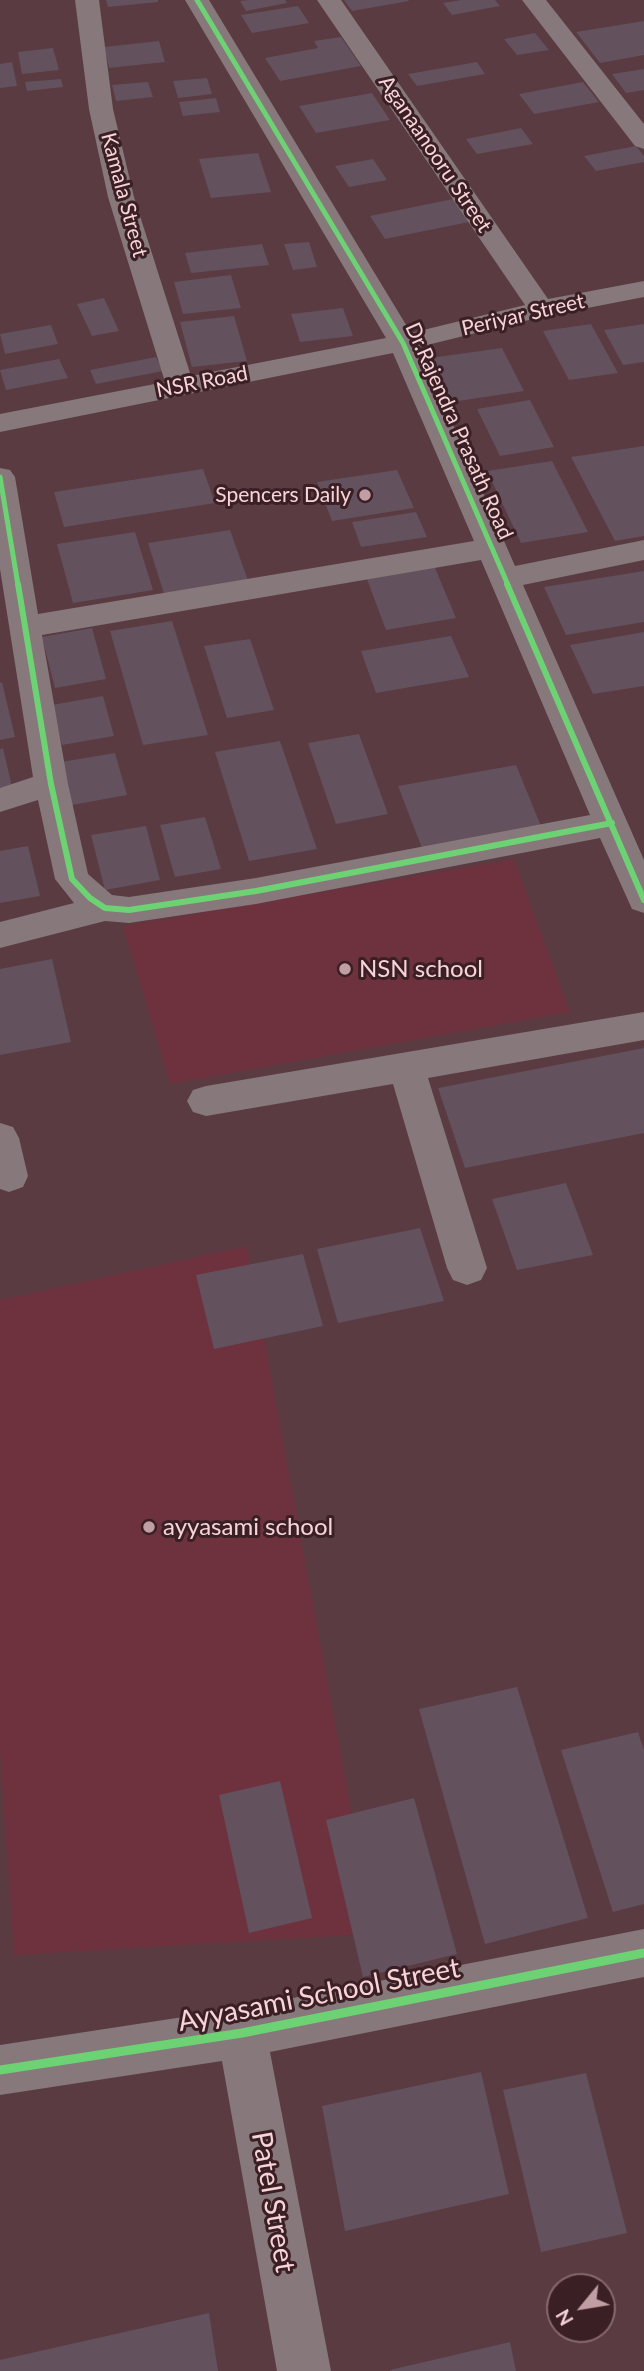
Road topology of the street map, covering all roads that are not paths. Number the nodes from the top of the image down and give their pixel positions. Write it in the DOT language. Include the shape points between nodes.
graph roads {
  1 [pos="86,0"];
  2 [pos="197,0"];
  3 [pos="329,0"];
  4 [pos="534,0"];
  5 [pos="644,141"];
  6 [pos="644,289"];
  7 [pos="541,309"];
  8 [pos="403,343"];
  9 [pos="180,386"];
  10 [pos="0,424"];
  11 [pos="0,477"];
  12 [pos="491,548"];
  13 [pos="644,550"];
  14 [pos="505,578"];
  15 [pos="25,627"];
  16 [pos="51,784"];
  17 [pos="0,800"];
  18 [pos="625,830"];
  19 [pos="644,900"];
  20 [pos="106,908"];
  21 [pos="0,935"];
  22 [pos="644,1026"];
  23 [pos="405,1067"];
  24 [pos="206,1101"];
  25 [pos="0,1139"];
  26 [pos="9,1176"];
  27 [pos="467,1268"];
  28 [pos="644,1953"];
  29 [pos="242,2033"];
  30 [pos="0,2070"];
  31 [pos="304,2371"];
  1 -- 9 [label="street, Kamala Street" via="121,197"];
  2 -- 8 [label="street, Dr.Rajendra Prasath Road"];
  3 -- 7 [label="street, Aganaanooru Street"];
  4 -- 5 [label="street"];
  6 -- 7 [label="street, Periyar Street"];
  7 -- 8 [label="street, Periyar Street"];
  8 -- 9 [label="street, NSR Road"];
  8 -- 12 [label="street, Dr.Rajendra Prasath Road"];
  9 -- 10 [label="street, NSR Road"];
  11 -- 15 [label="street"];
  12 -- 14 [label="street, Dr.Rajendra Prasath Road"];
  12 -- 15 [label="street"];
  13 -- 14 [label="street"];
  14 -- 18 [label="street, Dr.Rajendra Prasath Road"];
  15 -- 16 [label="street"];
  16 -- 17 [label="street"];
  16 -- 20 [label="street" via="72,879"];
  18 -- 19 [label="street, Dr.Rajendra Prasath Road"];
  18 -- 20 [label="street" via="256,891 129,910"];
  20 -- 21 [label="street"];
  22 -- 23 [label="street"];
  23 -- 24 [label="street"];
  23 -- 27 [label="street"];
  25 -- 26 [label="street"];
  28 -- 29 [label="street, Ayyasami School Street"];
  29 -- 30 [label="street, Ayyasami School Street"];
  29 -- 31 [label="street, Patel Street"];
}
